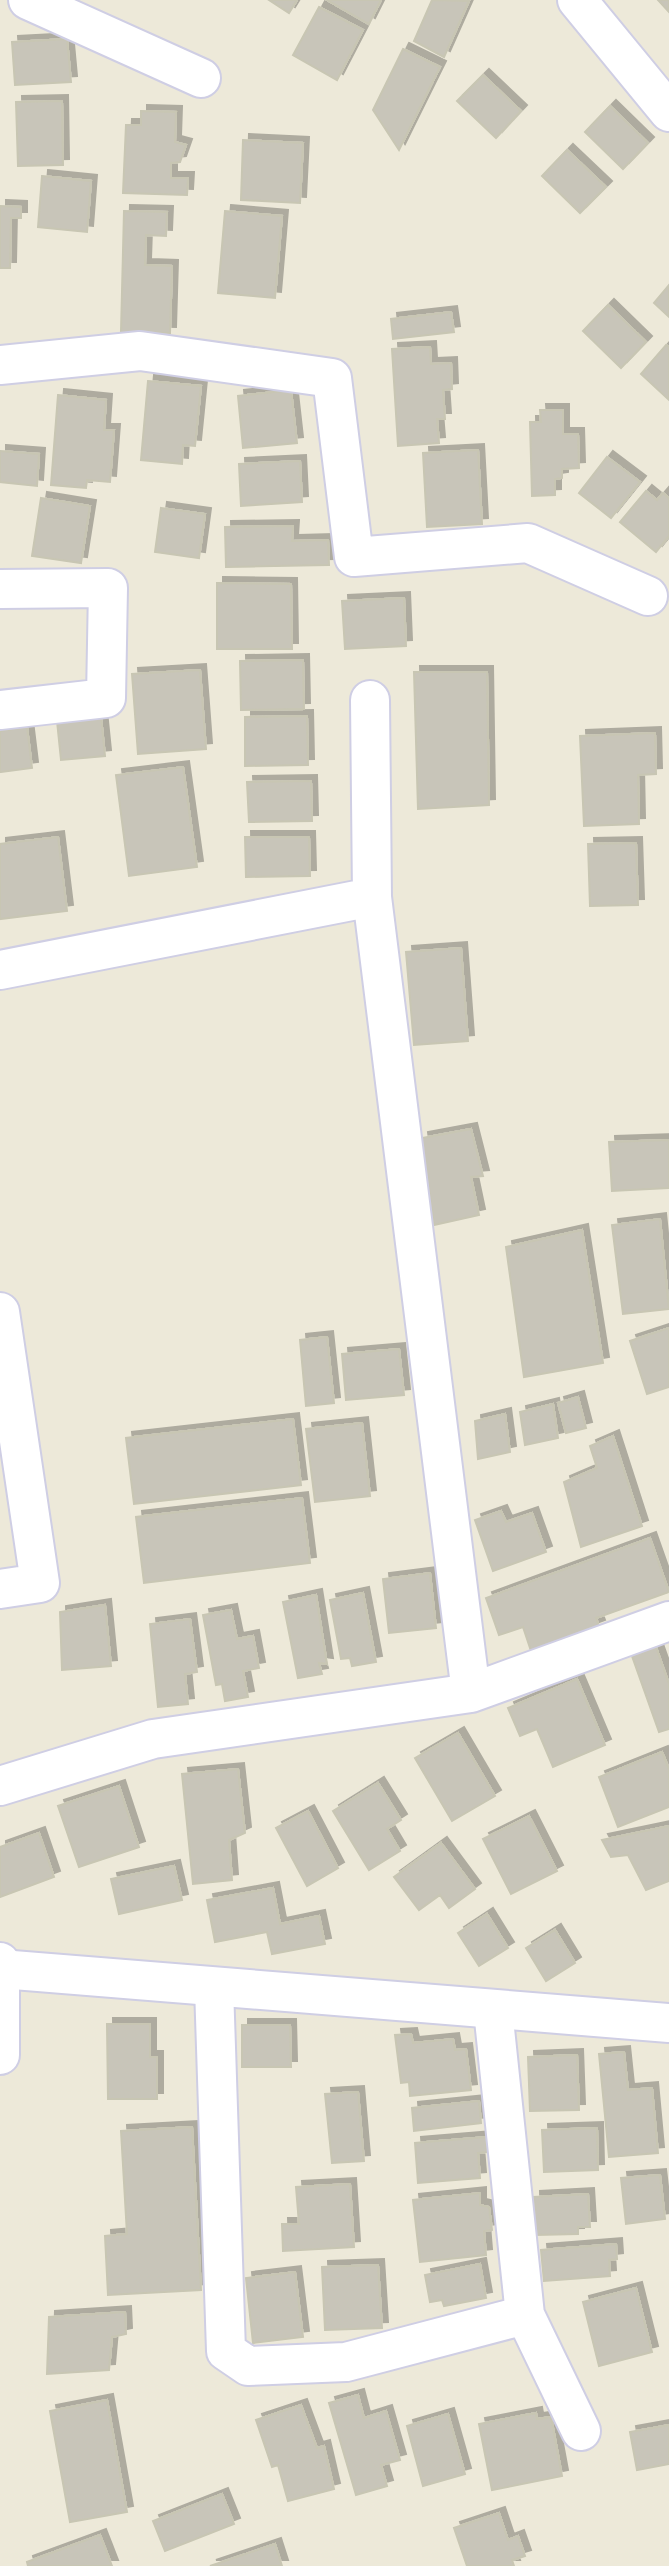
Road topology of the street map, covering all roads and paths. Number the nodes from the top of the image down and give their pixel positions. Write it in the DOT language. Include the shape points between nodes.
graph roads {
  1 [pos="28,0"];
  2 [pos="577,0"];
  3 [pos="201,78"];
  4 [pos="669,113"];
  5 [pos="0,365"];
  6 [pos="0,589"];
  7 [pos="648,596"];
  8 [pos="370,700"];
  9 [pos="0,710"];
  10 [pos="372,897"];
  11 [pos="0,970"];
  12 [pos="0,1312"];
  13 [pos="0,1589"];
  14 [pos="669,1620"];
  15 [pos="471,1693"];
  16 [pos="1,1776"];
  17 [pos="1,1967"];
  18 [pos="214,1987"];
  19 [pos="493,2010"];
  20 [pos="669,2023"];
  21 [pos="0,2055"];
  22 [pos="525,2315"];
  23 [pos="581,2431"];
  1 -- 3 [label="street"];
  2 -- 4 [label="street"];
  5 -- 7 [label="street" via="140,351 332,378 354,557 528,543"];
  6 -- 9 [label="street" via="108,588 106,698"];
  8 -- 10 [label="street"];
  10 -- 11 [label="street"];
  10 -- 15 [label="street"];
  12 -- 13 [label="street" via="40,1583"];
  14 -- 15 [label="street"];
  15 -- 16 [label="street" via="153,1739"];
  17 -- 18 [label="street"];
  17 -- 21 [label="street"];
  18 -- 19 [label="street"];
  18 -- 22 [label="street" via="226,2351 248,2366 346,2362"];
  19 -- 20 [label="street"];
  19 -- 22 [label="street"];
  22 -- 23 [label="street"];
}
